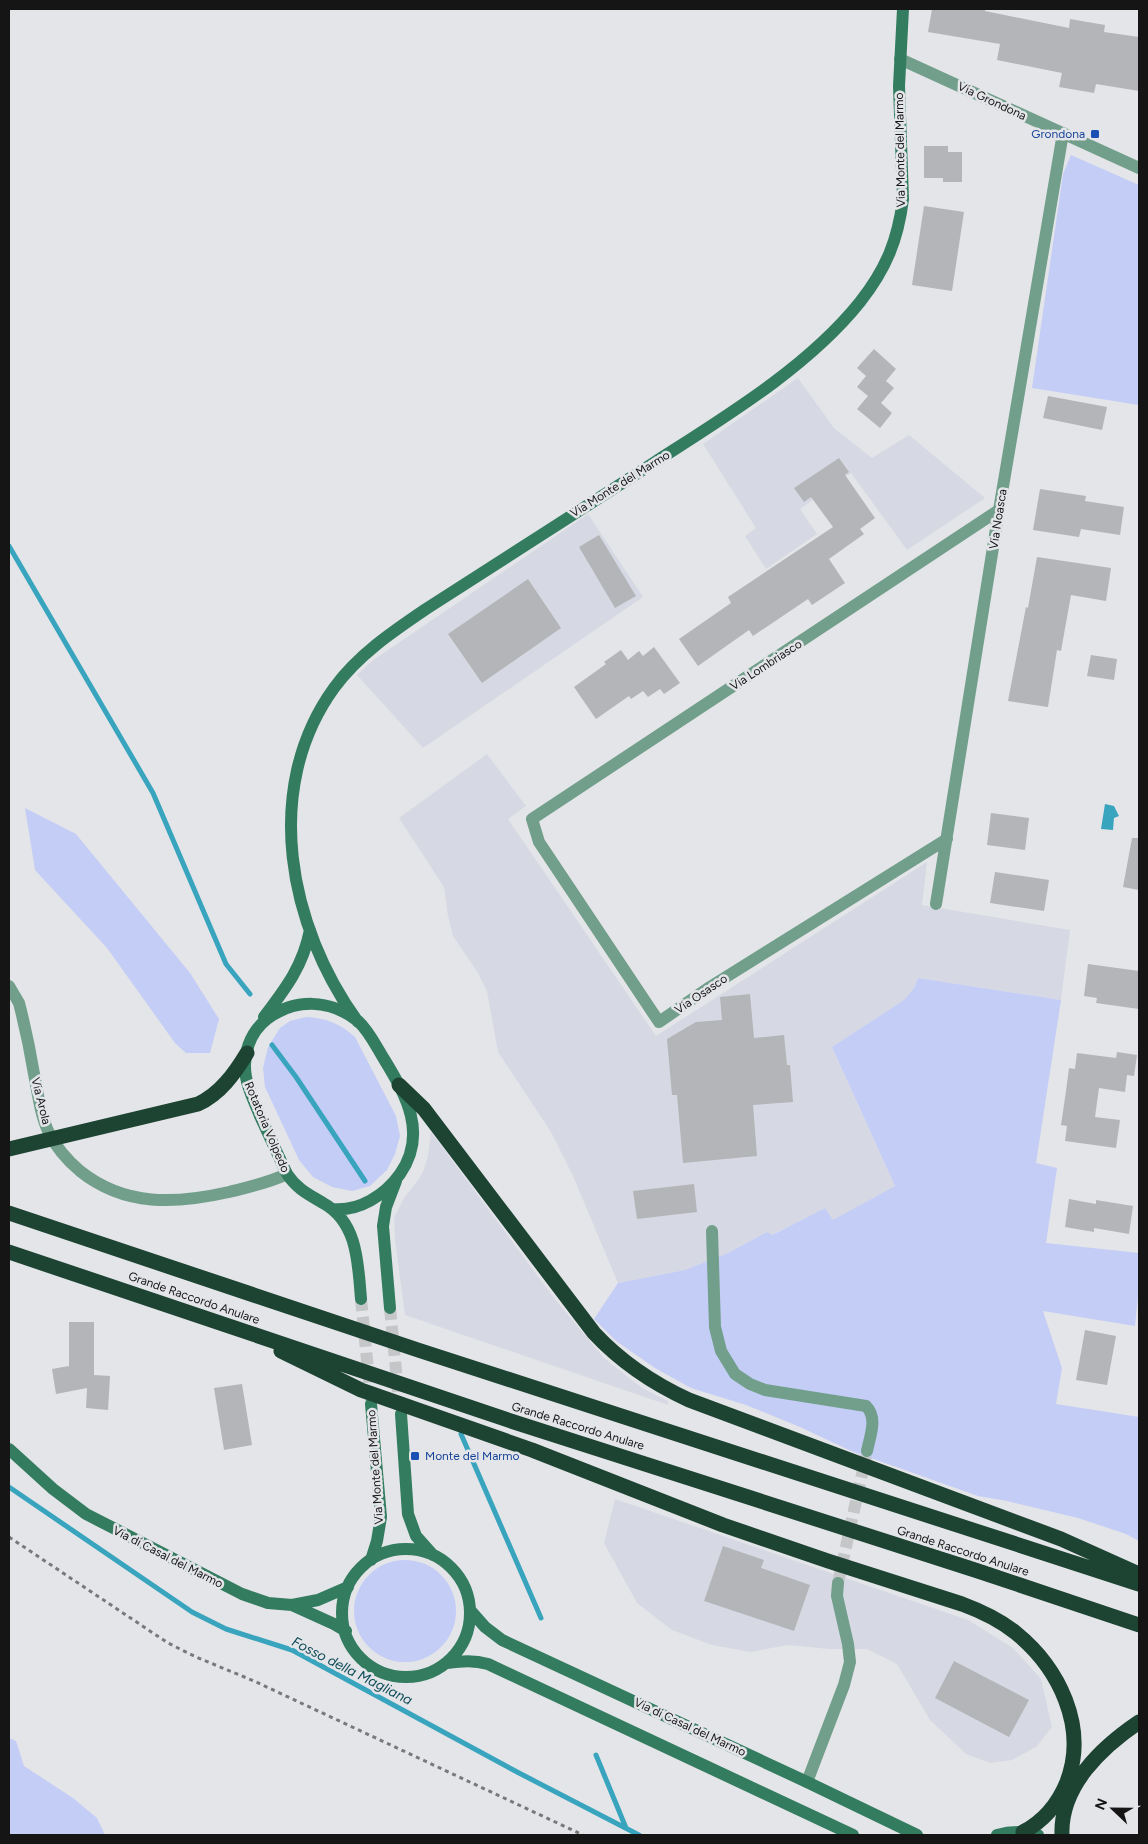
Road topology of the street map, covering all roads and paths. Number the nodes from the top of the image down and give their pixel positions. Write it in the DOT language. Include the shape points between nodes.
graph roads {
  1 [pos="903,9"];
  2 [pos="900,59"];
  3 [pos="1063,133"];
  4 [pos="1139,168"];
  5 [pos="999,510"];
  6 [pos="532,819"];
  7 [pos="947,839"];
  8 [pos="936,904"];
  9 [pos="310,930"];
  10 [pos="9,986"];
  11 [pos="358,1022"];
  12 [pos="257,1027"];
  13 [pos="247,1053"];
  14 [pos="399,1085"];
  15 [pos="9,1149"];
  16 [pos="287,1174"];
  17 [pos="396,1178"];
  18 [pos="332,1209"];
  19 [pos="9,1213"];
  20 [pos="712,1231"];
  21 [pos="9,1252"];
  22 [pos="361,1299"];
  23 [pos="390,1308"];
  24 [pos="235,1328"];
  25 [pos="371,1404"];
  26 [pos="401,1414"];
  27 [pos="9,1449"];
  28 [pos="867,1451"];
  29 [pos="9,1537"];
  30 [pos="433,1555"];
  31 [pos="371,1560"];
  32 [pos="1139,1574"];
  33 [pos="838,1583"];
  34 [pos="1139,1584"];
  35 [pos="348,1587"];
  36 [pos="292,1606"];
  37 [pos="470,1610"];
  38 [pos="1139,1625"];
  39 [pos="346,1631"];
  40 [pos="447,1663"];
  41 [pos="1139,1722"];
  42 [pos="807,1782"];
  43 [pos="1023,1832"];
  44 [pos="583,1835"];
  45 [pos="853,1835"];
  46 [pos="917,1835"];
  47 [pos="997,1835"];
  48 [pos="1038,1835"];
  49 [pos="1062,1835"];
  1 -- 2 [label="main road, Via Monte del Marmo"];
  2 -- 3 [label="street, Via Grondona"];
  2 -- 9 [label="main road, Via Monte del Marmo" via="902,199 899,227 883,268 860,303 830,336 792,369 709,427 403,625 358,660 334,688 305,742 296,770 291,803 295,874"];
  3 -- 4 [label="street, Via Grondona"];
  3 -- 5 [label="street, Via Noasca"];
  5 -- 6 [label="street, Via Lombriasco"];
  5 -- 7 [label="street, Via Noasca"];
  6 -- 7 [label="street, Via Osasco" via="539,842 659,1022"];
  7 -- 8 [label="street, Via Noasca"];
  9 -- 11 [label="main road, Via Monte del Marmo" via="329,978"];
  9 -- 12 [label="main road, Via Monte del Marmo" via="303,958"];
  10 -- 16 [label="street, Via Arola" via="19,1003 42,1114 54,1141 68,1160 87,1176 120,1194 148,1200 188,1200 262,1184"];
  11 -- 12 [label="main road" via="331,1006 299,1004 279,1011"];
  11 -- 14 [label="main road"];
  12 -- 13 [label="main road, Rotatoria Volpedo"];
  13 -- 15 [label="highway" via="229,1079 198,1104"];
  13 -- 16 [label="main road, Rotatoria Volpedo" via="248,1085"];
  14 -- 17 [label="main road" via="410,1110 414,1136 409,1158"];
  14 -- 32 [label="highway" via="424,1109 578,1315 622,1361 651,1382 682,1397 1061,1539"];
  16 -- 18 [label="main road, Rotatoria Volpedo" via="296,1187"];
  17 -- 18 [label="main road" via="367,1202 347,1209"];
  17 -- 23 [label="main road" via="383,1226"];
  18 -- 22 [label="main road" via="343,1220 353,1240"];
  19 -- 34 [label="highway, Grande Raccordo Anulare"];
  20 -- 28 [label="street" via="715,1327 729,1367 750,1384 765,1390 866,1406 873,1419"];
  21 -- 24 [label="highway, Grande Raccordo Anulare"];
  24 -- 38 [label="highway, Grande Raccordo Anulare"];
  24 -- 43 [label="highway" via="361,1390 532,1450 722,1525 940,1596 980,1611 1017,1634 1054,1676 1070,1713 1075,1743 1073,1763 1056,1804"];
  25 -- 31 [label="main road, Via Monte del Marmo" via="381,1517"];
  26 -- 30 [label="main road" via="408,1514 416,1536"];
  27 -- 36 [label="main road, Via di Casal del Marmo" via="53,1490 98,1521 242,1594"];
  29 -- 44 [label="path" via="168,1643"];
  30 -- 31 [label="main road" via="401,1550"];
  30 -- 37 [label="main road" via="459,1577 465,1587"];
  31 -- 35 [label="main road" via="357,1572"];
  33 -- 42 [label="street" via="837,1596 850,1662 824,1742"];
  35 -- 36 [label="main road" via="318,1600"];
  35 -- 39 [label="main road" via="343,1617"];
  36 -- 39 [label="main road, Via di Casal del Marmo"];
  37 -- 40 [label="main road" via="464,1640"];
  37 -- 42 [label="main road, Via di Casal del Marmo" via="502,1640"];
  39 -- 40 [label="main road" via="363,1660 392,1676 426,1675"];
  40 -- 45 [label="main road" via="472,1661 488,1664"];
  41 -- 49 [label="highway" via="1112,1742 1089,1766 1068,1802"];
  42 -- 46 [label="main road, Via di Casal del Marmo"];
  43 -- 47 [label="main road"];
  43 -- 48 [label="main road"];
}
